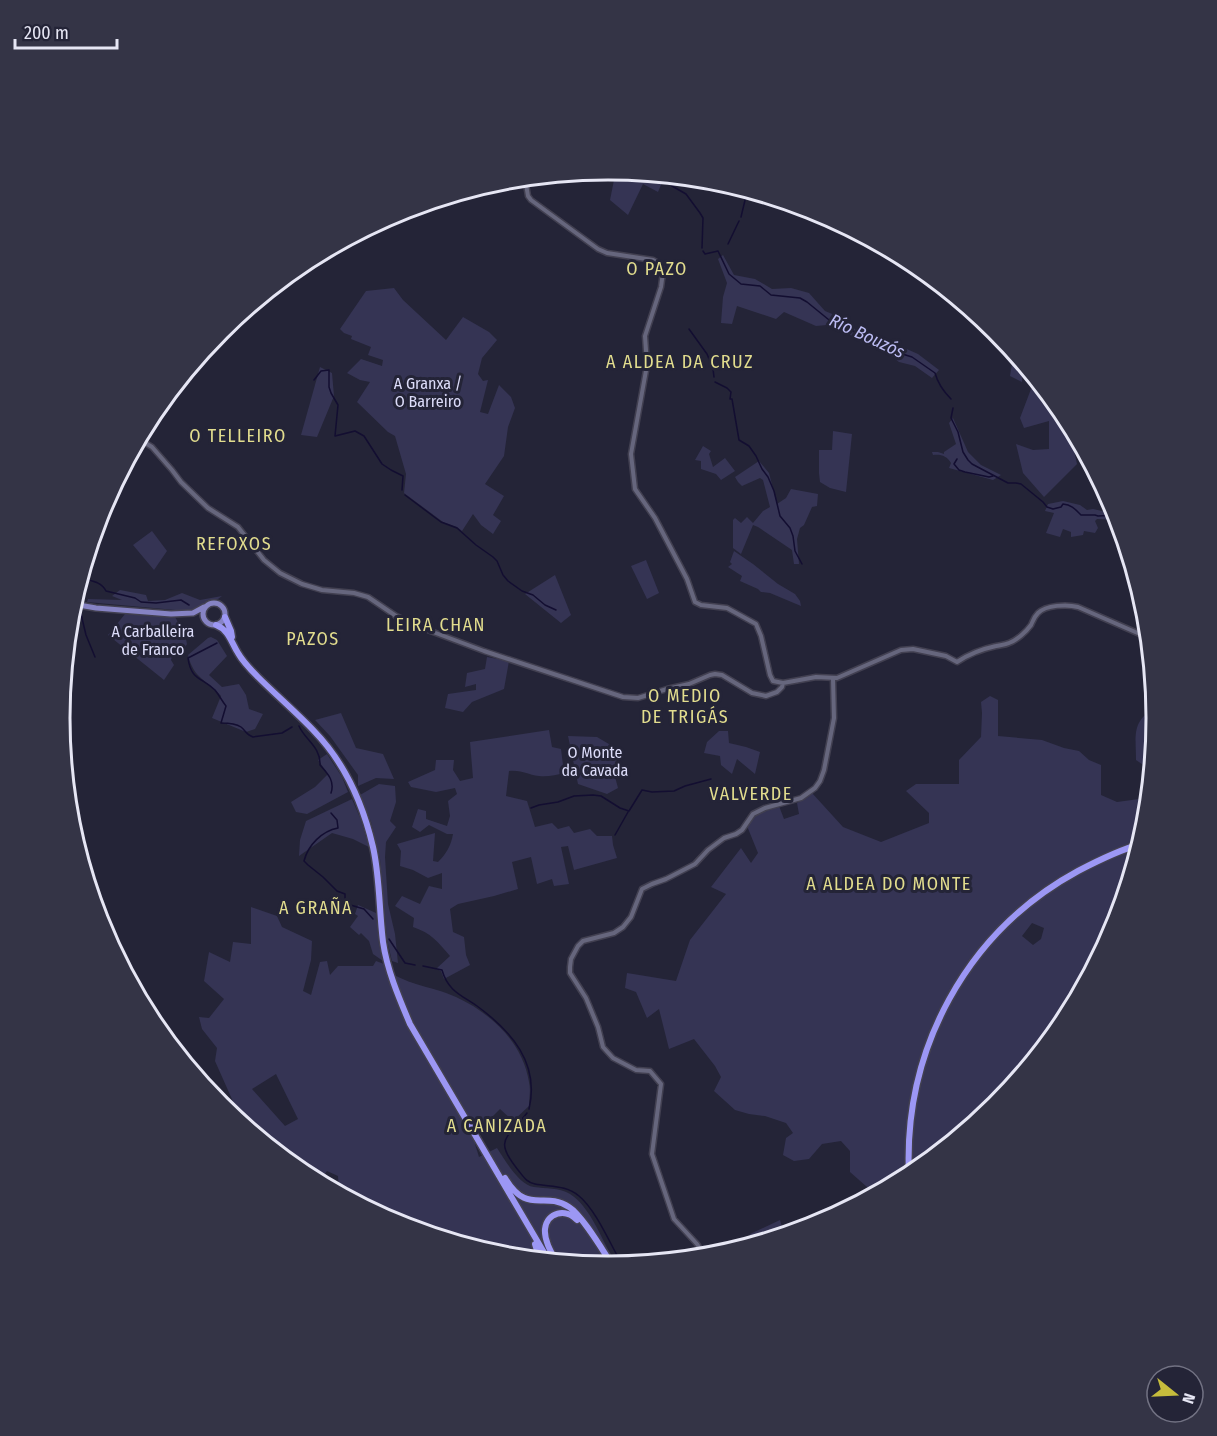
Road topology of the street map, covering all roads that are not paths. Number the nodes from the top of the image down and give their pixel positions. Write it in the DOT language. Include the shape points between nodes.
graph roads {
  1 [pos="526,187"];
  2 [pos="146,443"];
  3 [pos="83,606"];
  4 [pos="204,608"];
  5 [pos="194,613"];
  6 [pos="203,617"];
  7 [pos="225,617"];
  8 [pos="216,625"];
  9 [pos="1140,634"];
  10 [pos="232,641"];
  11 [pos="832,679"];
  12 [pos="783,683"];
  13 [pos="1130,847"];
  14 [pos="481,1145"];
  15 [pos="908,1164"];
  16 [pos="522,1216"];
  17 [pos="699,1248"];
  18 [pos="538,1251"];
  19 [pos="543,1252"];
  20 [pos="553,1253"];
  21 [pos="602,1256"];
  22 [pos="607,1256"];
  1 -- 12 [label="street" via="531,201 598,249 660,264 661,287 645,336 647,365 631,454 635,489 655,518 695,602 728,608 756,624 770,675 773,681"];
  2 -- 12 [label="street" via="192,494 238,527 264,560 302,584 368,597 417,626 623,697 638,698 710,675 722,675 752,693 766,696 777,692"];
  3 -- 5 [label="main road"];
  4 -- 5 [label="main road"];
  4 -- 6 [label="main road"];
  4 -- 7 [label="main road" via="218,603"];
  5 -- 6 [label="main road"];
  6 -- 8 [label="main road" via="207,623"];
  7 -- 8 [label="main road"];
  7 -- 10 [label="highway"];
  8 -- 10 [label="highway"];
  9 -- 11 [label="street" via="1078,607 1055,607 1039,612 1010,643 976,652 957,662 946,656 901,650"];
  10 -- 14 [label="highway" via="242,660 315,732 351,784 373,849 383,944 392,980 410,1023"];
  11 -- 12 [label="street" via="816,676"];
  11 -- 17 [label="street" via="834,718 824,770 815,788 801,798 753,814 742,830 724,838 694,864 642,890 622,927 583,941 570,966 609,1055 636,1070 650,1071 661,1084 652,1154 674,1219"];
  13 -- 15 [label="highway" via="1101,858 1042,893 1015,915 970,965 934,1029 922,1063 910,1122"];
  14 -- 16 [label="highway"];
  14 -- 22 [label="highway" via="518,1194 532,1201 568,1206"];
  16 -- 18 [label="highway"];
  16 -- 19 [label="highway"];
  20 -- 21 [label="highway" via="545,1228 552,1216 566,1212 574,1216"];
}
